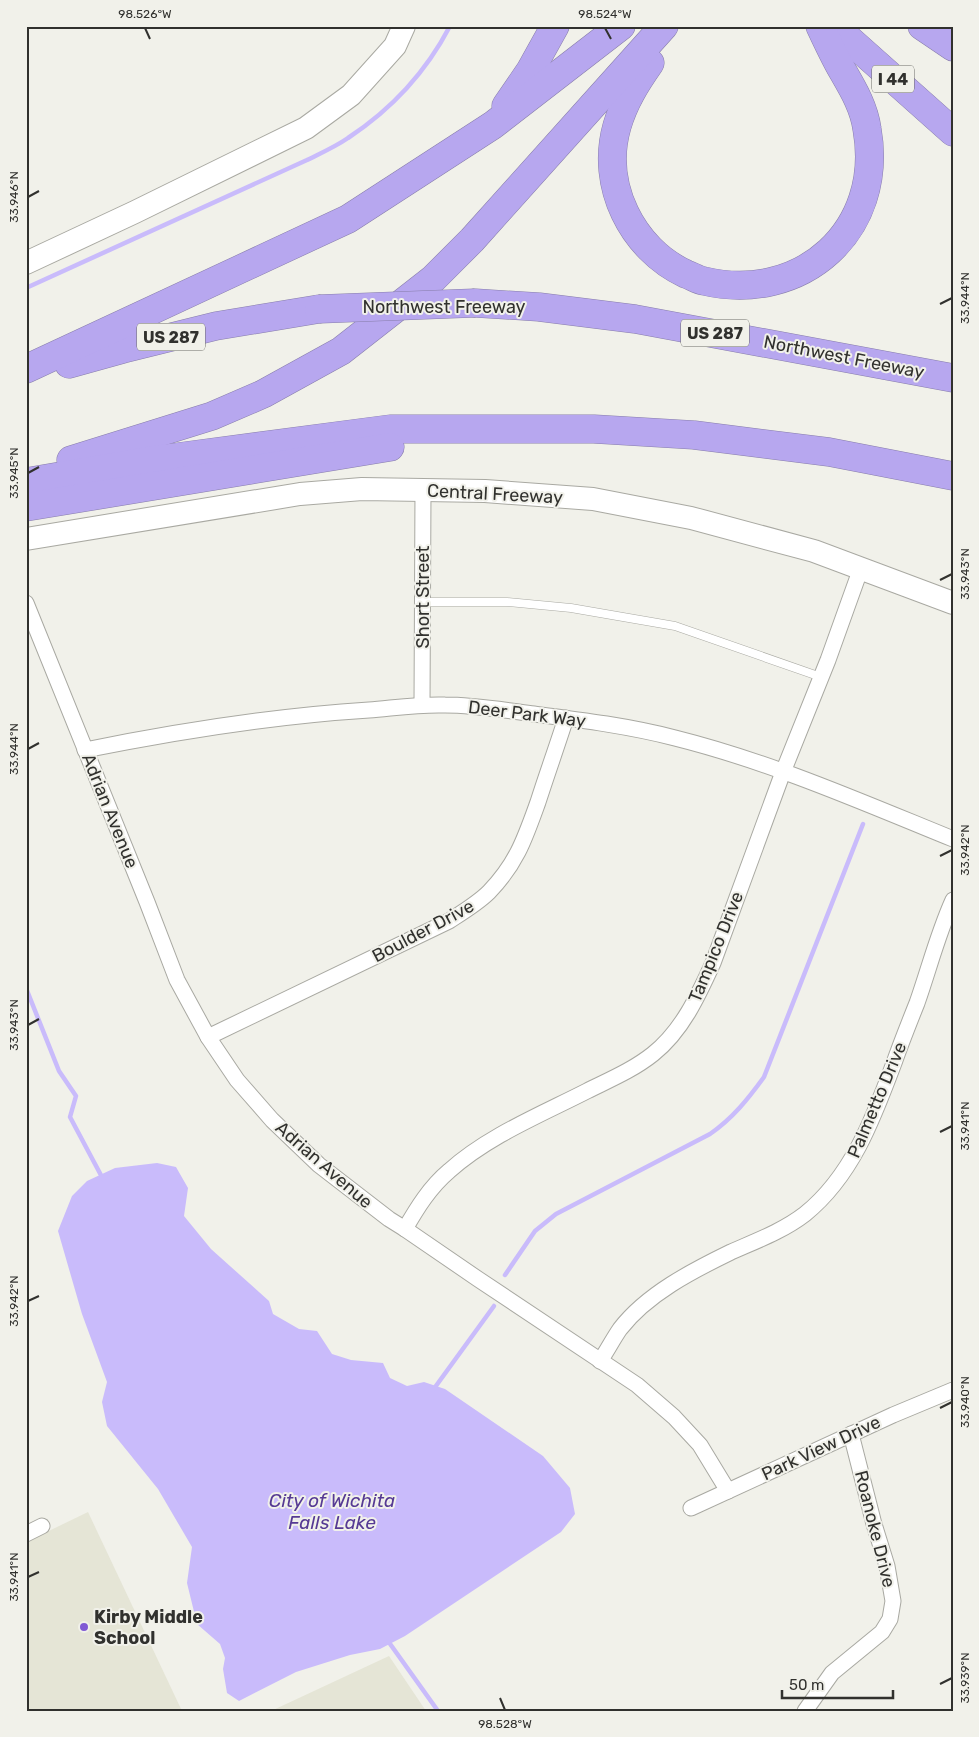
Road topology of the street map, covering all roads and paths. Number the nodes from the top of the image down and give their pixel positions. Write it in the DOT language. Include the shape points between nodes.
graph roads {
  1 [pos="404,26"];
  2 [pos="555,26"];
  3 [pos="621,26"];
  4 [pos="664,26"];
  5 [pos="677,26"];
  6 [pos="820,26"];
  7 [pos="834,26"];
  8 [pos="922,26"];
  9 [pos="953,46"];
  10 [pos="493,125"];
  11 [pos="953,132"];
  12 [pos="26,263"];
  13 [pos="26,369"];
  14 [pos="26,376"];
  15 [pos="953,378"];
  16 [pos="594,430"];
  17 [pos="26,474"];
  18 [pos="953,476"];
  19 [pos="26,482"];
  20 [pos="422,490"];
  21 [pos="26,507"];
  22 [pos="26,539"];
  23 [pos="861,568"];
  24 [pos="423,602"];
  25 [pos="26,603"];
  26 [pos="953,603"];
  27 [pos="821,677"];
  28 [pos="422,704"];
  29 [pos="566,718"];
  30 [pos="85,750"];
  31 [pos="784,772"];
  32 [pos="953,839"];
  33 [pos="953,900"];
  34 [pos="208,1037"];
  35 [pos="406,1229"];
  36 [pos="600,1361"];
  37 [pos="953,1390"];
  38 [pos="851,1434"];
  39 [pos="728,1490"];
  40 [pos="691,1508"];
  41 [pos="42,1526"];
  42 [pos="26,1534"];
  43 [pos="805,1711"];
  1 -- 12 [label="main road" via="395,46 352,95 306,128"];
  2 -- 10 [label="highway" via="530,71"];
  3 -- 10 [label="highway"];
  4 -- 17 [label="highway" via="472,240 433,279 341,351 263,394 212,416"];
  5 -- 6 [label="highway" via="630,92 616,127 613,176 620,203 632,227 649,249 686,274 728,286 779,281 808,267 829,252 844,235 856,218 865,196 870,166 867,127 859,99"];
  7 -- 11 [label="highway, I 44"];
  8 -- 9 [label="highway"];
  10 -- 13 [label="highway" via="348,219"];
  14 -- 15 [label="highway, Northwest Freeway / US 287, bridge" via="216,326 318,309 475,304 539,307 635,319"];
  16 -- 18 [label="highway" via="694,435 820,450"];
  16 -- 19 [label="highway" via="390,429 148,461"];
  16 -- 21 [label="highway" via="394,446"];
  20 -- 22 [label="main road, Central Freeway" via="362,489 300,494"];
  20 -- 23 [label="main road, Central Freeway" via="485,490 593,499 691,518 814,551"];
  20 -- 24 [label="street, Short Street"];
  23 -- 26 [label="main road, Central Freeway"];
  23 -- 27 [label="street, Tampico Drive"];
  24 -- 27 [label="lane" via="506,602 571,608 675,626"];
  24 -- 28 [label="street, Short Street"];
  25 -- 30 [label="street, Adrian Avenue"];
  27 -- 31 [label="street, Tampico Drive"];
  28 -- 29 [label="street, Deer Park Way" via="480,707"];
  28 -- 30 [label="street, Deer Park Way" via="272,718"];
  29 -- 31 [label="street, Deer Park Way" via="675,738"];
  29 -- 34 [label="street, Boulder Drive" via="517,857 488,893 442,924"];
  30 -- 34 [label="street, Adrian Avenue" via="177,980"];
  31 -- 32 [label="street, Deer Park Way"];
  31 -- 35 [label="street, Tampico Drive" via="713,963 689,1012 674,1032 654,1053 633,1068 473,1152 431,1190"];
  33 -- 36 [label="street, Palmetto Drive" via="881,1097 859,1148 843,1173 804,1214 764,1238 701,1266 646,1303 621,1328"];
  34 -- 35 [label="street, Adrian Avenue" via="237,1080 272,1120 319,1165 389,1220"];
  35 -- 36 [label="street, Adrian Avenue"];
  36 -- 39 [label="street, Adrian Avenue" via="637,1385 674,1417 700,1445"];
  37 -- 38 [label="street, Park View Drive"];
  38 -- 39 [label="street, Park View Drive"];
  38 -- 43 [label="street, Roanoke Drive" via="887,1566 893,1601 890,1619 882,1632 832,1673"];
  39 -- 40 [label="street, Park View Drive"];
  41 -- 42 [label="street"];
}
